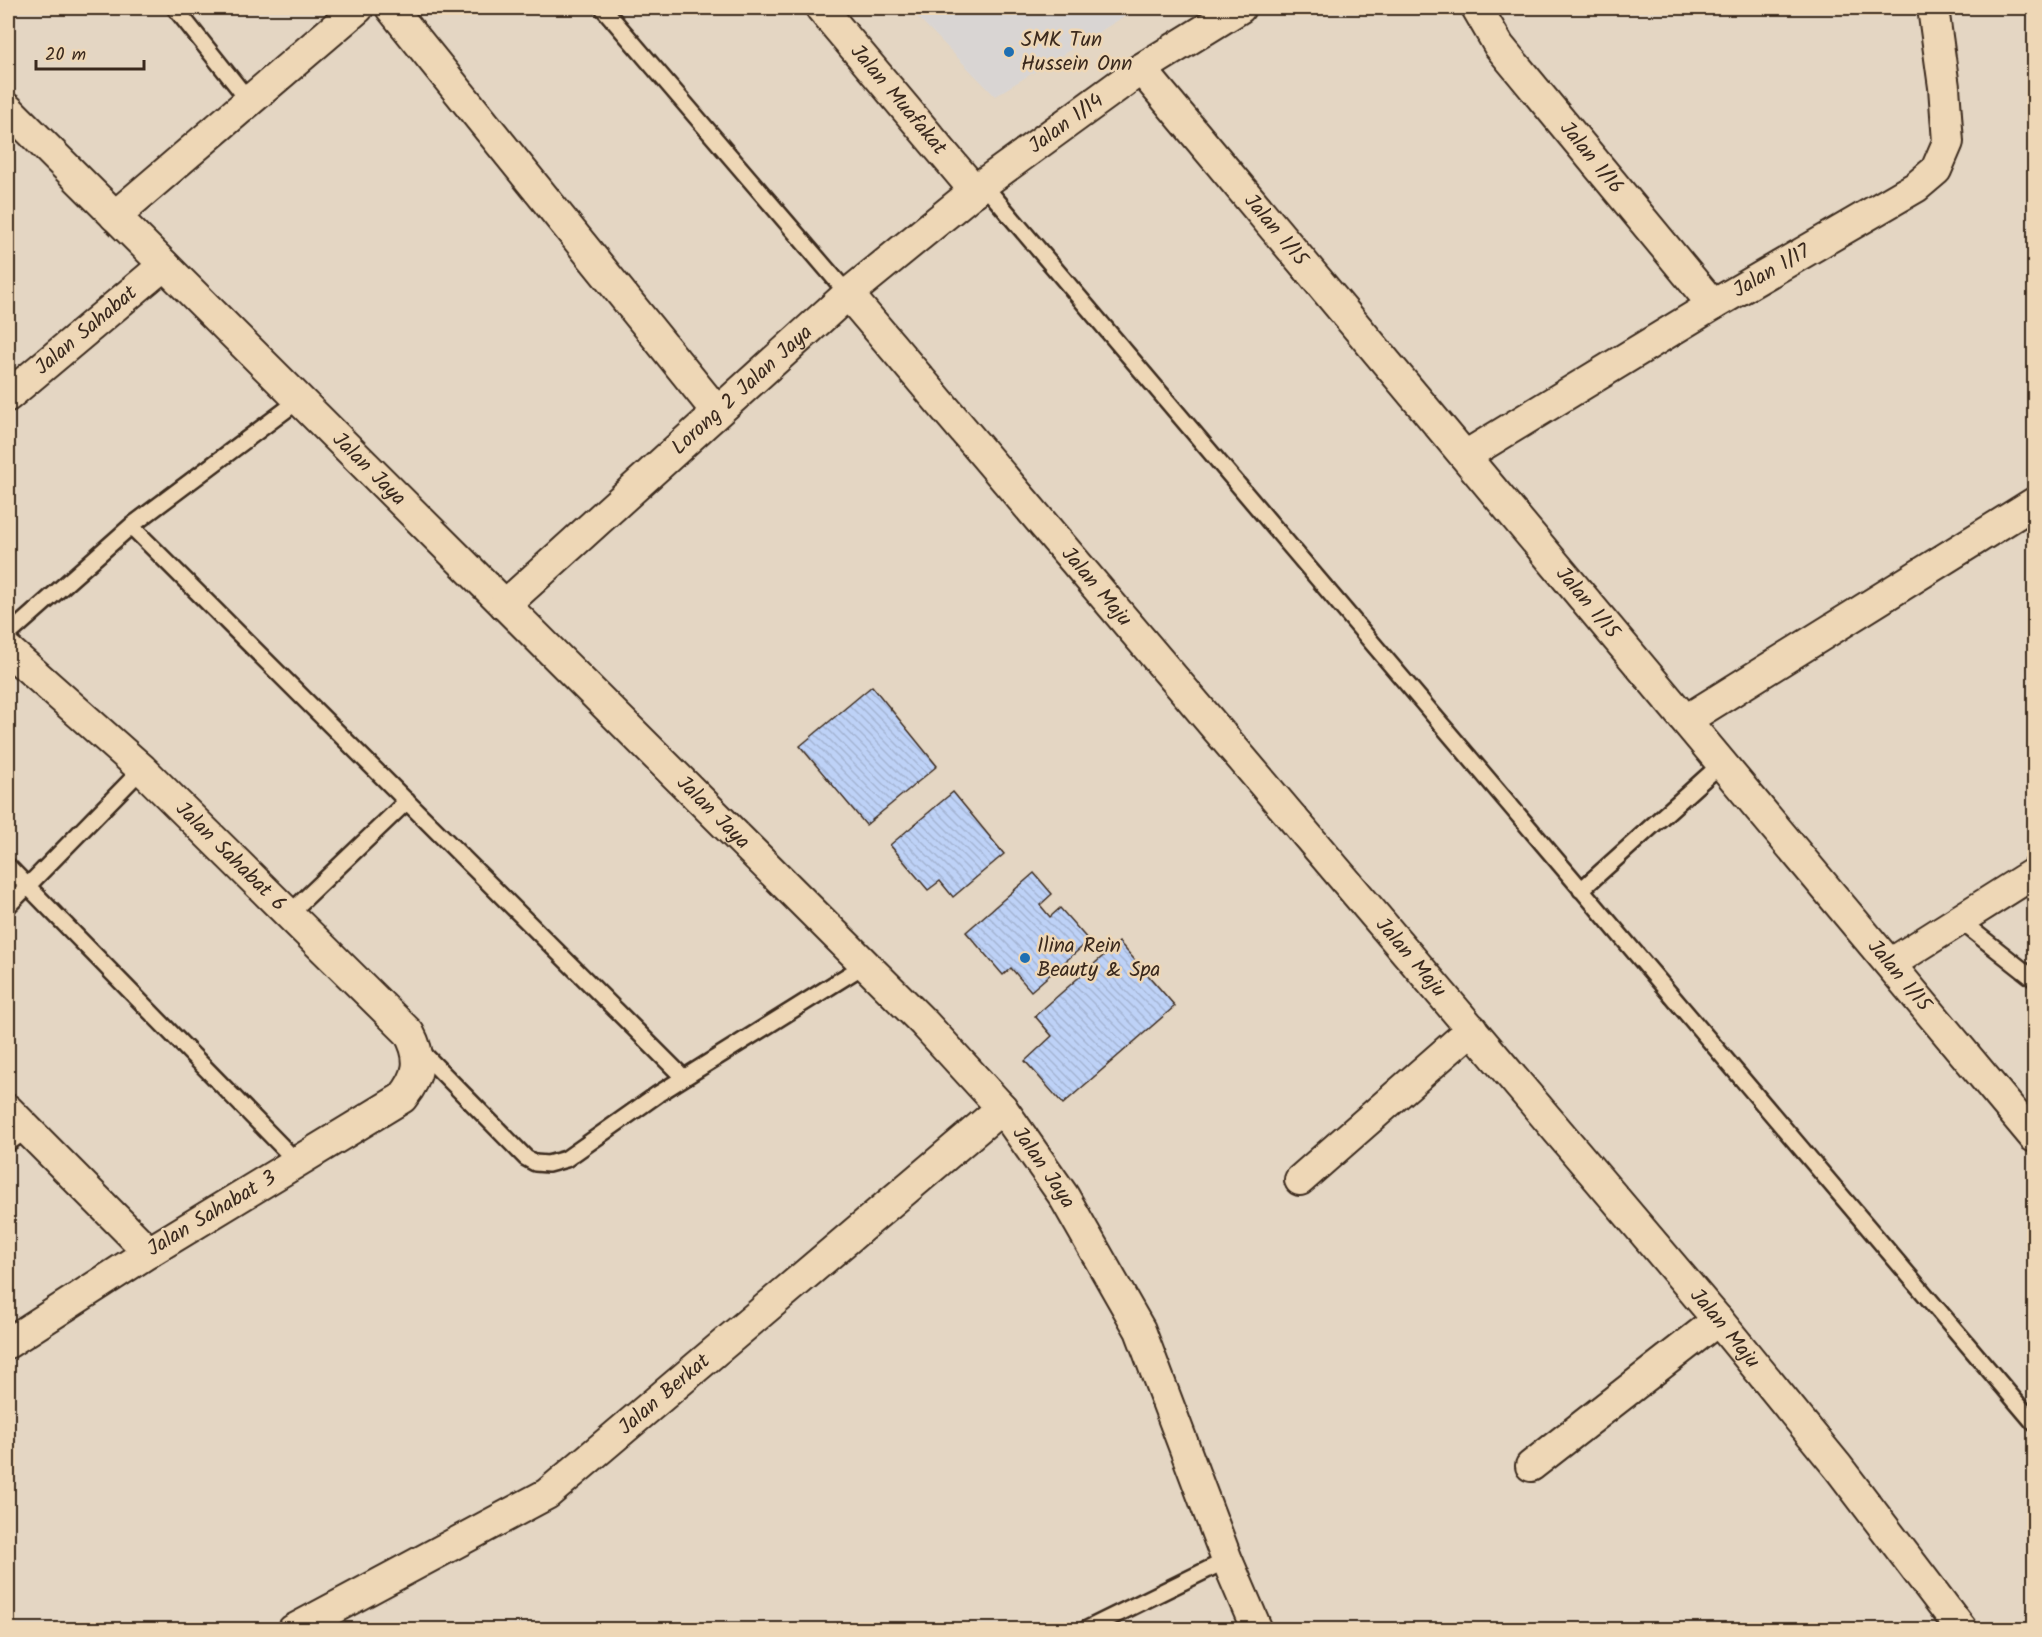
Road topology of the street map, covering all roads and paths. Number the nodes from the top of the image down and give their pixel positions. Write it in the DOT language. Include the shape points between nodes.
graph roads {
  1 [pos="175,8"];
  2 [pos="358,8"];
  3 [pos="391,8"];
  4 [pos="603,8"];
  5 [pos="821,8"];
  6 [pos="1240,8"];
  7 [pos="1477,8"];
  8 [pos="1933,8"];
  9 [pos="1142,69"];
  10 [pos="249,101"];
  11 [pos="8,109"];
  12 [pos="979,188"];
  13 [pos="115,216"];
  14 [pos="164,265"];
  15 [pos="848,294"];
  16 [pos="1713,304"];
  17 [pos="8,396"];
  18 [pos="299,400"];
  19 [pos="717,412"];
  20 [pos="1465,456"];
  21 [pos="2034,503"];
  22 [pos="131,526"];
  23 [pos="505,605"];
  24 [pos="8,635"];
  25 [pos="8,650"];
  26 [pos="1686,720"];
  27 [pos="1722,763"];
  28 [pos="142,769"];
  29 [pos="407,801"];
  30 [pos="8,866"];
  31 [pos="2034,873"];
  32 [pos="28,886"];
  33 [pos="1581,890"];
  34 [pos="8,906"];
  35 [pos="289,914"];
  36 [pos="1958,919"];
  37 [pos="866,964"];
  38 [pos="1890,964"];
  39 [pos="2034,979"];
  40 [pos="1472,1029"];
  41 [pos="416,1046"];
  42 [pos="684,1078"];
  43 [pos="1002,1108"];
  44 [pos="14,1128"];
  45 [pos="2034,1137"];
  46 [pos="297,1162"];
  47 [pos="1300,1180"];
  48 [pos="149,1252"];
  49 [pos="1718,1320"];
  50 [pos="8,1343"];
  51 [pos="2034,1423"];
  52 [pos="1531,1466"];
  53 [pos="1227,1560"];
  54 [pos="293,1629"];
  55 [pos="1085,1629"];
  56 [pos="1257,1629"];
  57 [pos="1962,1629"];
  1 -- 10 [label="lane"];
  2 -- 10 [label="street"];
  3 -- 19 [label="street"];
  4 -- 15 [label="lane"];
  5 -- 12 [label="street, Jalan Muafakat"];
  6 -- 9 [label="street, Jalan 1/14"];
  7 -- 16 [label="street, Jalan 1/16" via="1499,46"];
  8 -- 16 [label="street, Jalan 1/17" via="1948,142 1936,170 1916,188"];
  9 -- 12 [label="street, Jalan 1/14"];
  9 -- 20 [label="street, Jalan 1/15"];
  10 -- 13 [label="street"];
  11 -- 13 [label="street, Jalan Jaya"];
  12 -- 15 [label="street, Lorong 2 Jalan Jaya"];
  12 -- 33 [label="lane"];
  13 -- 14 [label="street, Jalan Jaya"];
  14 -- 17 [label="street, Jalan Sahabat"];
  14 -- 18 [label="street, Jalan Jaya"];
  15 -- 19 [label="street, Lorong 2 Jalan Jaya"];
  15 -- 40 [label="street, Jalan Maju"];
  16 -- 20 [label="street, Jalan 1/17"];
  18 -- 22 [label="lane"];
  18 -- 23 [label="street, Jalan Jaya"];
  19 -- 23 [label="street, Lorong 2 Jalan Jaya"];
  20 -- 26 [label="street, Jalan 1/15"];
  21 -- 26 [label="street"];
  22 -- 24 [label="lane"];
  22 -- 29 [label="lane"];
  23 -- 37 [label="street, Jalan Jaya"];
  25 -- 28 [label="street, Jalan Sahabat 6"];
  26 -- 27 [label="street, Jalan 1/15"];
  27 -- 33 [label="lane"];
  27 -- 38 [label="street, Jalan 1/15"];
  28 -- 32 [label="lane"];
  28 -- 35 [label="street, Jalan Sahabat 6"];
  29 -- 35 [label="lane"];
  29 -- 42 [label="lane"];
  30 -- 32 [label="lane"];
  31 -- 36 [label="street"];
  32 -- 34 [label="lane"];
  32 -- 46 [label="lane"];
  33 -- 51 [label="lane"];
  35 -- 41 [label="street, Jalan Sahabat 6" via="409,1033"];
  36 -- 38 [label="street"];
  36 -- 39 [label="lane"];
  37 -- 42 [label="lane"];
  37 -- 43 [label="street, Jalan Jaya"];
  38 -- 45 [label="street, Jalan 1/15"];
  40 -- 47 [label="street"];
  40 -- 49 [label="street, Jalan Maju"];
  41 -- 42 [label="lane" via="535,1163 566,1160"];
  41 -- 46 [label="street, Jalan Sahabat 3" via="418,1065 414,1083 402,1098"];
  43 -- 53 [label="street, Jalan Jaya" via="1063,1195 1140,1330"];
  43 -- 54 [label="street, Jalan Berkat" via="547,1494"];
  44 -- 48 [label="street"];
  46 -- 48 [label="street, Jalan Sahabat 3"];
  48 -- 50 [label="street, Jalan Sahabat 3"];
  49 -- 52 [label="street"];
  49 -- 57 [label="street, Jalan Maju" via="1838,1467"];
  53 -- 55 [label="lane"];
  53 -- 56 [label="street, Jalan Jaya"];
}
